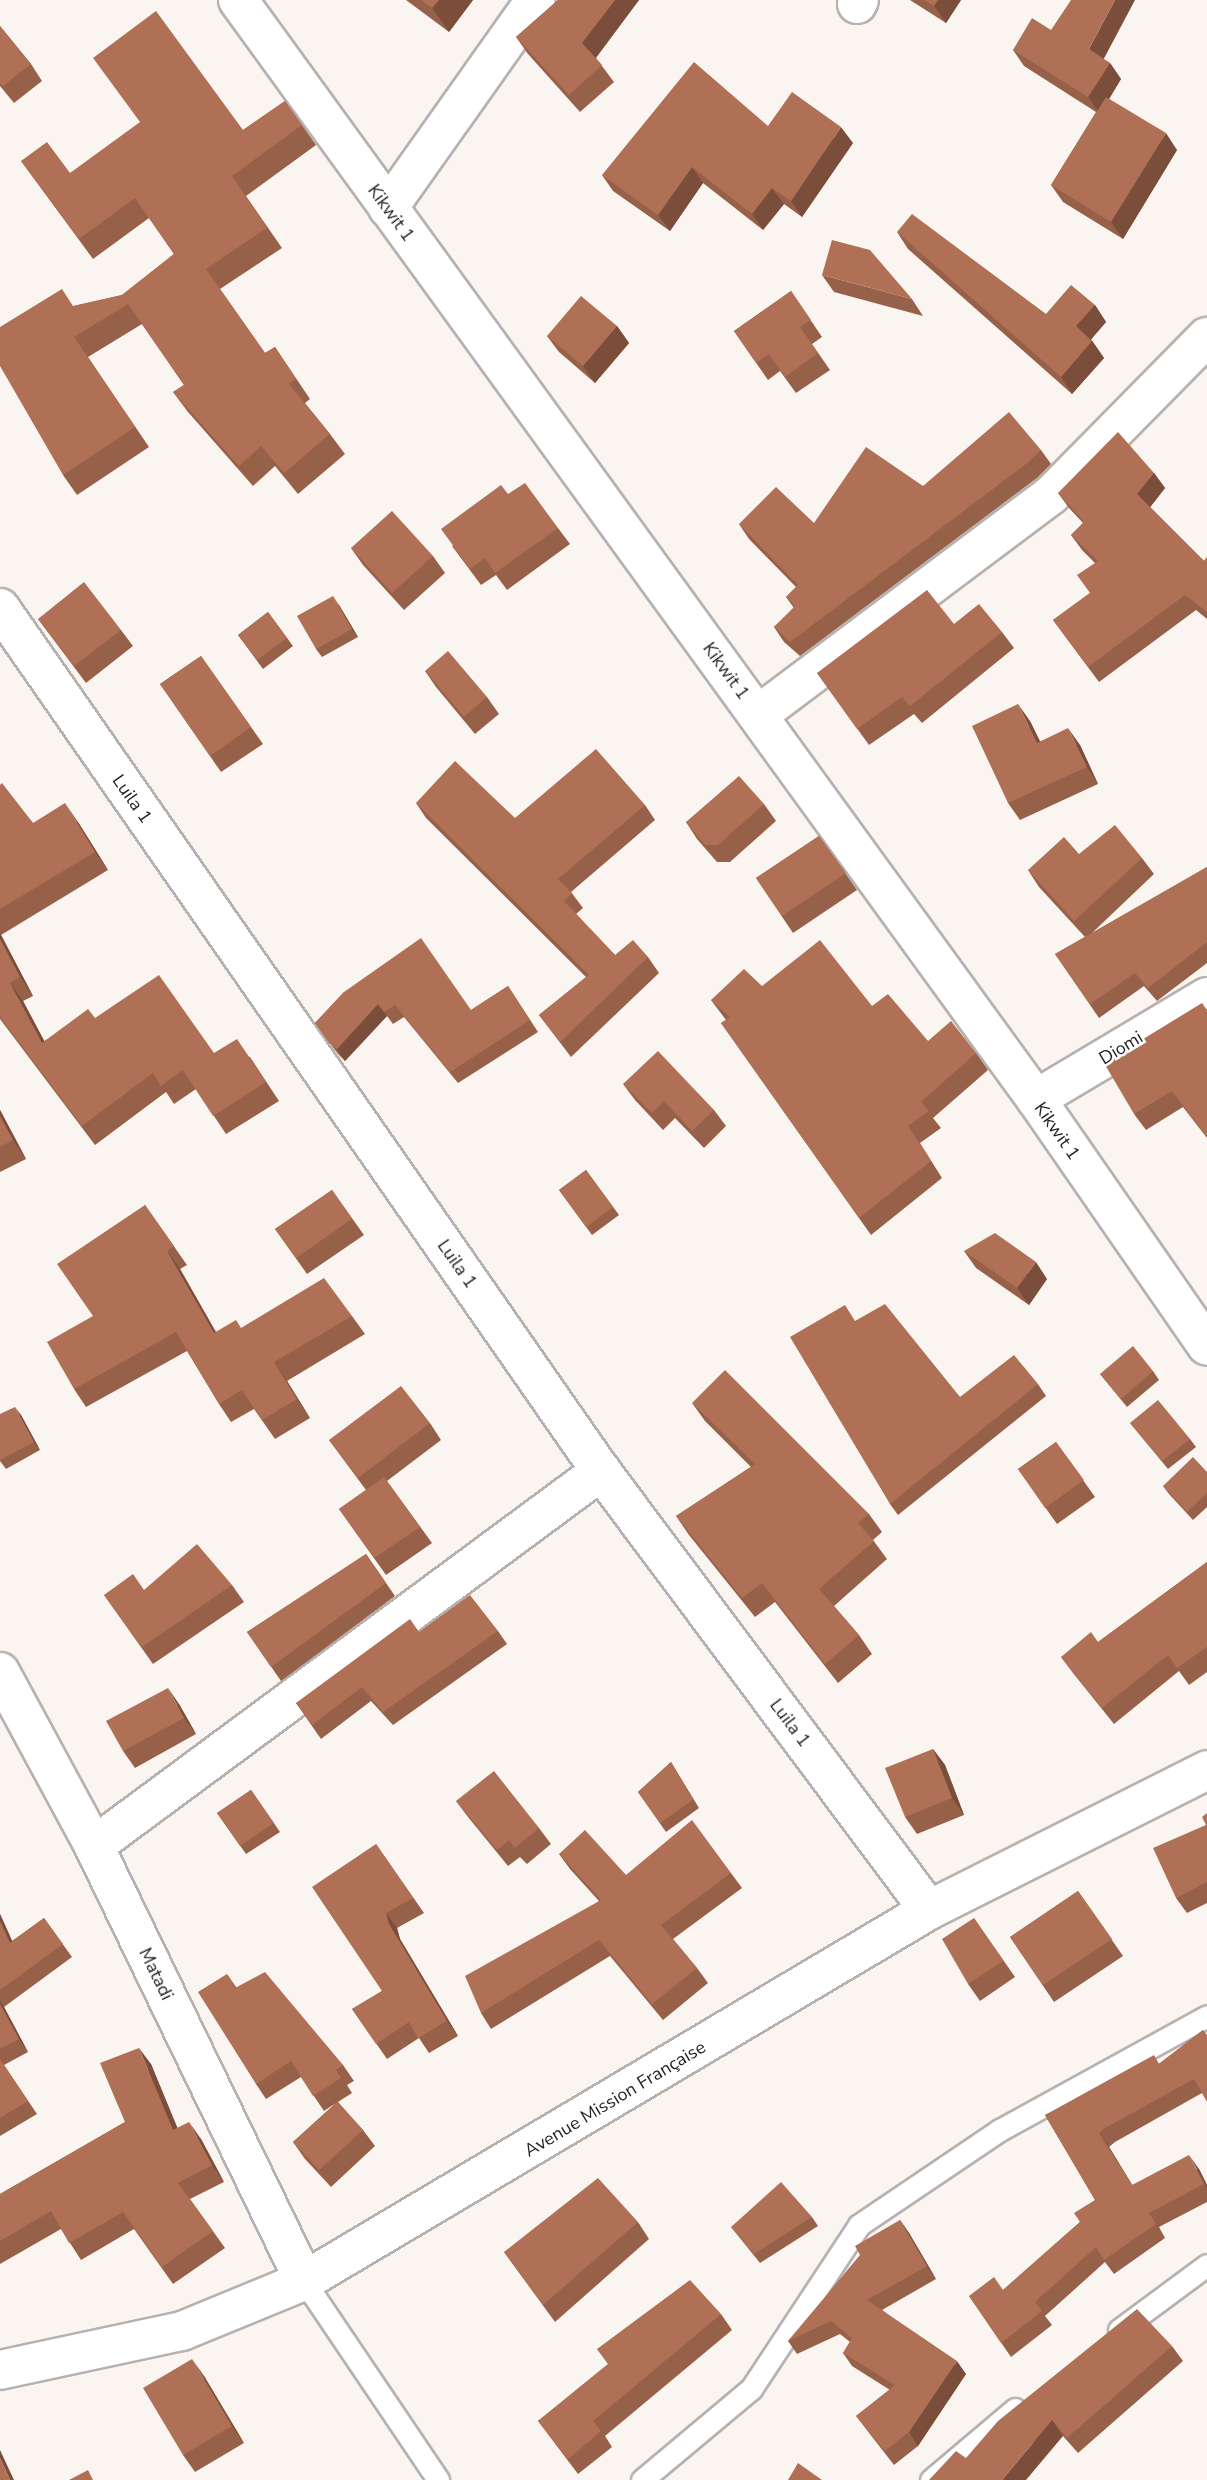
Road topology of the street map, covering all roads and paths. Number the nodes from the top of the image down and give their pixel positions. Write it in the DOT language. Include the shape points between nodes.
graph roads {
  1 [pos="238,0"];
  2 [pos="536,0"];
  3 [pos="388,208"];
  4 [pos="1207,337"];
  5 [pos="0,608"];
  6 [pos="758,715"];
  7 [pos="1207,997"];
  8 [pos="1036,1099"];
  9 [pos="1207,1346"];
  10 [pos="601,1471"];
  11 [pos="0,1672"];
  12 [pos="1207,1770"];
  13 [pos="94,1846"];
  14 [pos="929,1910"];
  15 [pos="1207,2016"];
  16 [pos="1207,2265"];
  17 [pos="304,2281"];
  18 [pos="1099,2345"];
  19 [pos="0,2370"];
  20 [pos="1034,2395"];
  21 [pos="438,2480"];
  22 [pos="642,2480"];
  23 [pos="931,2480"];
  1 -- 3 [label="street, Kikwit 1"];
  2 -- 3 [label="street"];
  3 -- 6 [label="street, Kikwit 1"];
  4 -- 6 [label="street" via="1051,495"];
  5 -- 10 [label="street, Luila 1"];
  6 -- 8 [label="street, Kikwit 1"];
  7 -- 8 [label="street, Diomi"];
  8 -- 9 [label="street, Kikwit 1"];
  10 -- 13 [label="street"];
  10 -- 14 [label="street, Luila 1"];
  11 -- 13 [label="street, Matadi"];
  12 -- 14 [label="street, Avenue Mission Française"];
  13 -- 17 [label="street, Matadi"];
  14 -- 17 [label="street, Avenue Mission Française"];
  15 -- 22 [label="lane" via="1000,2130 859,2225 751,2389"];
  16 -- 18 [label="lane"];
  17 -- 19 [label="street, Avenue Mission Française" via="182,2331"];
  17 -- 21 [label="lane"];
  20 -- 23 [label="lane"];
}
